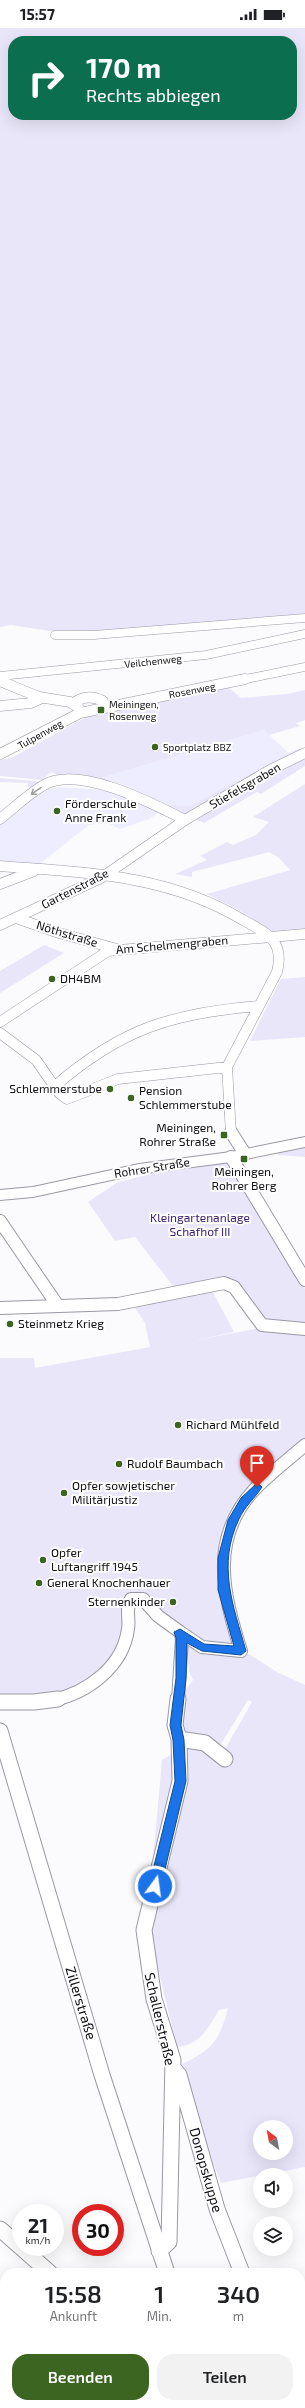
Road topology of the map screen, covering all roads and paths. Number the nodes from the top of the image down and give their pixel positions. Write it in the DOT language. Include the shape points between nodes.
graph roads {
  1 [pos="305,618"];
  2 [pos="305,634"];
  3 [pos="55,635"];
  4 [pos="305,667"];
  5 [pos="0,676"];
  6 [pos="0,681"];
  7 [pos="42,698"];
  8 [pos="74,703"];
  9 [pos="0,706"];
  10 [pos="104,707"];
  11 [pos="80,713"];
  12 [pos="305,753"];
  13 [pos="0,754"];
  14 [pos="0,819"];
  15 [pos="185,820"];
  16 [pos="0,866"];
  17 [pos="39,870"];
  18 [pos="105,876"];
  19 [pos="0,884"];
  20 [pos="16,918"];
  21 [pos="0,925"];
  22 [pos="305,934"];
  23 [pos="270,937"];
  24 [pos="118,949"];
  25 [pos="258,1006"];
  26 [pos="0,1022"];
  27 [pos="0,1032"];
  28 [pos="227,1067"];
  29 [pos="55,1086"];
  30 [pos="305,1142"];
  31 [pos="238,1155"];
  32 [pos="2,1197"];
  33 [pos="0,1221"];
  34 [pos="305,1280"];
  35 [pos="58,1306"];
  36 [pos="0,1308"];
  37 [pos="305,1329"];
  38 [pos="305,1445"];
  39 [pos="180,1632"];
  40 [pos="0,1702"];
  41 [pos="0,1731"];
  42 [pos="179,1740"];
  43 [pos="225,1759"];
  44 [pos="173,2068"];
  45 [pos="0,2229"];
  46 [pos="159,2251"];
  47 [pos="44,2268"];
  48 [pos="165,2268"];
  49 [pos="240,2268"];
  1 -- 3 [label="street"];
  2 -- 5 [label="street, Veilchenweg" via="206,655"];
  4 -- 10 [label="street, Rosenweg"];
  6 -- 7 [label="street"];
  7 -- 8 [label="street"];
  7 -- 9 [label="street" via="31,703"];
  8 -- 10 [label="street" via="83,698 95,698 103,701"];
  8 -- 11 [label="street"];
  10 -- 11 [label="street, Rosenweg"];
  11 -- 13 [label="street, Tulpenweg"];
  12 -- 15 [label="street, Stiefelsgraben"];
  15 -- 14 [label="street, one-way" via="107,786 77,781 50,782 37,789"];
  15 -- 18 [label="street, Gartenstraße"];
  16 -- 17 [label="street"];
  17 -- 18 [label="street"];
  17 -- 19 [label="street"];
  18 -- 20 [label="street, Gartenstraße"];
  18 -- 23 [label="street" via="133,878 180,889 242,919"];
  20 -- 21 [label="street, Gartenstraße"];
  20 -- 24 [label="street, Nöthstraße" via="58,933"];
  22 -- 23 [label="street, Am Schelmengraben"];
  23 -- 24 [label="street, Am Schelmengraben"];
  23 -- 25 [label="street" via="281,953 281,960"];
  24 -- 26 [label="street, Am Schelmengraben" via="108,952"];
  25 -- 28 [label="street"];
  25 -- 29 [label="street" via="202,1011 170,1018 143,1028 98,1050"];
  27 -- 29 [label="street" via="42,1066"];
  28 -- 29 [label="street" via="118,1078 67,1099 59,1094"];
  28 -- 31 [label="street" via="231,1134"];
  30 -- 31 [label="main road, Rohrer Straße"];
  31 -- 32 [label="main road, Rohrer Straße" via="139,1169"];
  31 -- 34 [label="street"];
  33 -- 35 [label="street"];
  35 -- 36 [label="street"];
  35 -- 37 [label="street" via="118,1304 224,1283 234,1287 262,1325"];
  38 -- 39 [label="street" via="249,1495 236,1513 228,1533 222,1578 228,1612 241,1651 202,1648"];
  39 -- 40 [label="street" via="158,1616 143,1599 131,1599 127,1606 129,1623 122,1647 110,1668 94,1685 63,1699 28,1703"];
  39 -- 42 [label="street, Schallerstraße" via="181,1678 175,1725"];
  41 -- 46 [label="street, Zillerstraße" via="102,2075"];
  42 -- 43 [label="street" via="212,1745"];
  42 -- 44 [label="street, Schallerstraße" via="180,1781 144,1930 154,1998 173,2060"];
  44 -- 46 [label="street, Schallerstraße" via="169,2242"];
  44 -- 49 [label="street, Donopskuppe" via="179,2074 217,2209"];
  45 -- 47 [label="street"];
  46 -- 48 [label="street, Zillerstraße"];
}
